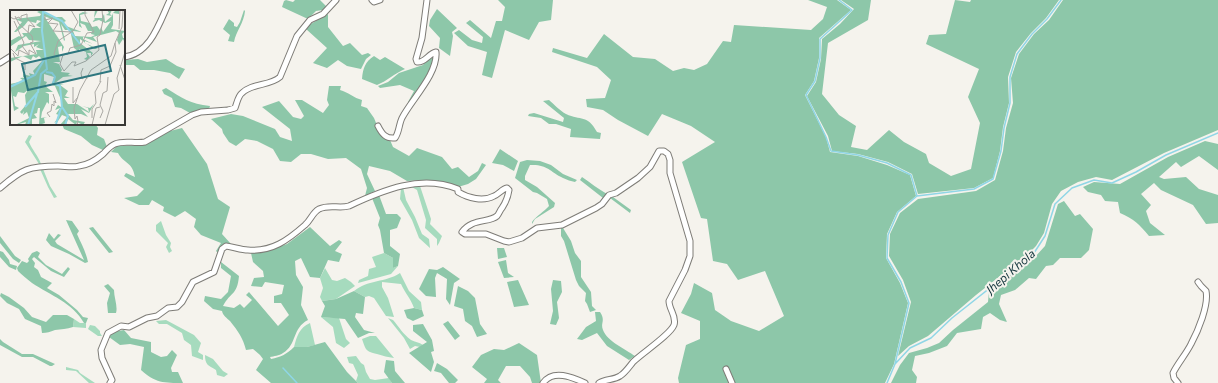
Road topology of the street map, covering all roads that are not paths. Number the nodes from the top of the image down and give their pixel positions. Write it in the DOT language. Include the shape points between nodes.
graph roads {
  1 [pos="170,0"];
  2 [pos="336,0"];
  3 [pos="372,0"];
  4 [pos="380,0"];
  5 [pos="427,0"];
  6 [pos="10,57"];
  7 [pos="125,57"];
  8 [pos="0,62"];
  9 [pos="378,126"];
  10 [pos="0,188"];
  11 [pos="1198,282"];
  12 [pos="726,369"];
  13 [pos="110,383"];
  14 [pos="543,383"];
  15 [pos="585,383"];
  16 [pos="600,383"];
  17 [pos="732,383"];
  18 [pos="1178,383"];
  1 -- 7 [label="street" via="145,48"];
  2 -- 10 [label="street" via="323,14 310,20 297,36 280,77 247,89 240,94 235,108 192,115 145,142 117,143 89,164 78,167 28,168"];
  3 -- 4 [label="street"];
  5 -- 9 [label="street" via="422,38 416,59 417,62 424,61 431,53 436,52 430,74 404,114 396,138 383,135"];
  6 -- 8 [label="street"];
  11 -- 18 [label="street" via="1207,296 1191,344 1173,373"];
  12 -- 17 [label="street"];
  13 -- 16 [label="street" via="112,380 101,350 108,332 157,316 168,308 178,307 193,282 214,272 222,249 226,246 255,250 281,244 308,223 321,208 350,206 393,188 420,183 454,187 462,195 482,199 494,196 507,188 509,190 506,202 497,216 478,221 462,232 486,234 504,241 517,240 538,228 562,225 596,208 609,195 644,173 659,151 664,151 670,160 670,173 690,241 690,256 669,302 674,314 674,326 621,376"];
  14 -- 15 [label="street" via="551,376 565,376"];
}
